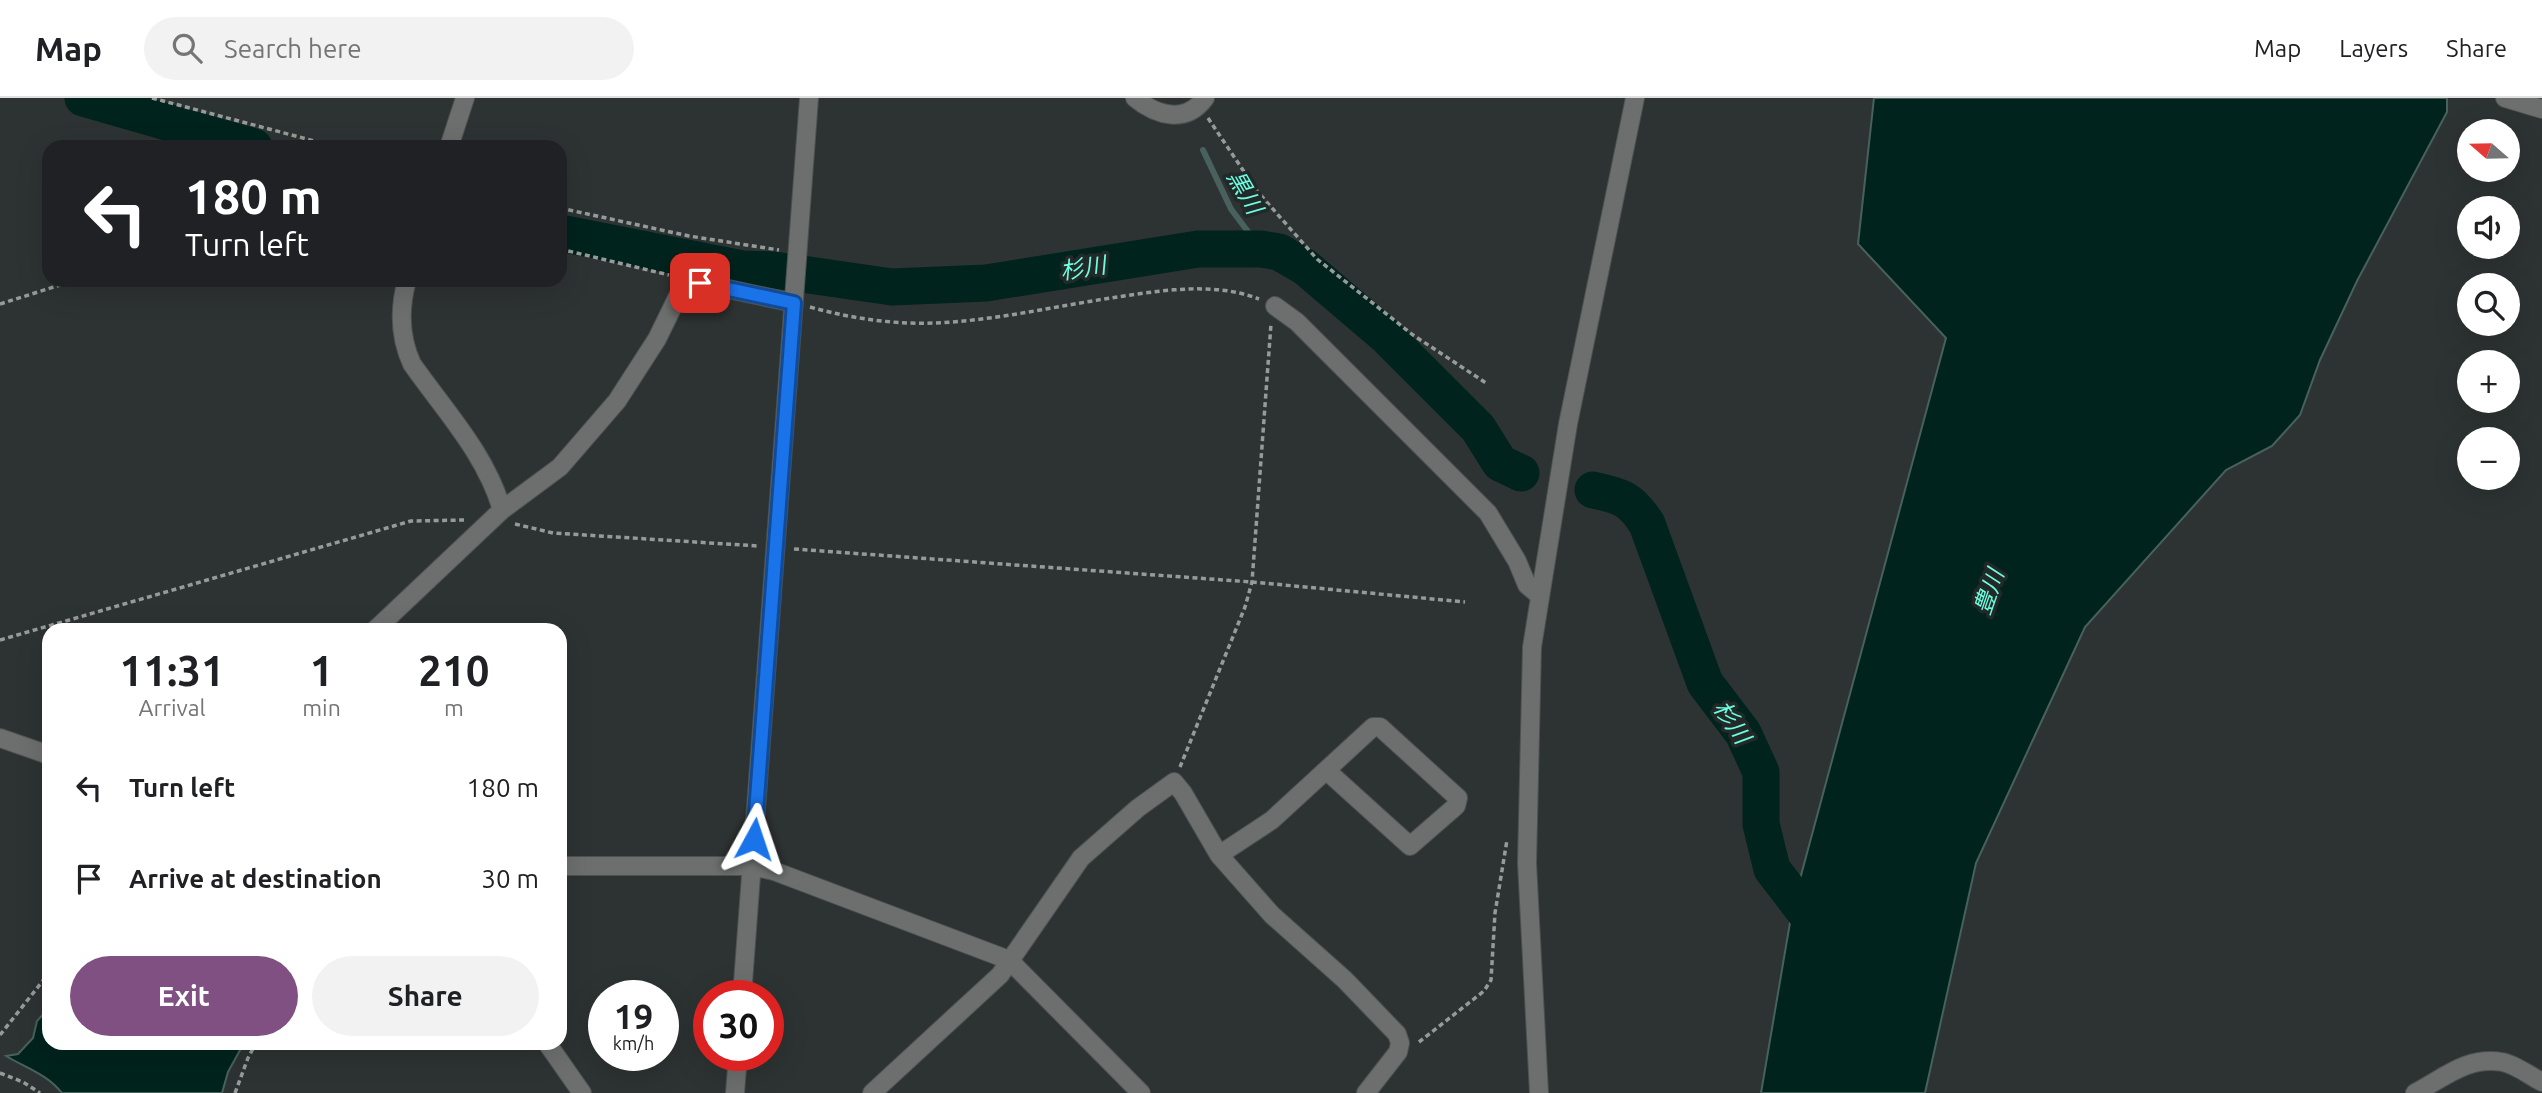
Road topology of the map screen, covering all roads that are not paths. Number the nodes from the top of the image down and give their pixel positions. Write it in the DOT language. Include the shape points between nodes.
graph roads {
  1 [pos="465,98"];
  2 [pos="809,98"];
  3 [pos="1135,98"];
  4 [pos="1635,98"];
  5 [pos="2505,98"];
  6 [pos="1203,101"];
  7 [pos="2542,109"];
  8 [pos="451,140"];
  9 [pos="406,287"];
  10 [pos="795,298"];
  11 [pos="1275,306"];
  12 [pos="502,510"];
  13 [pos="1540,596"];
  14 [pos="382,623"];
  15 [pos="0,738"];
  16 [pos="42,753"];
  17 [pos="1327,771"];
  18 [pos="1219,855"];
  19 [pos="567,866"];
  20 [pos="752,866"];
  21 [pos="1009,960"];
  22 [pos="743,980"];
  23 [pos="552,1050"];
  24 [pos="737,1071"];
  25 [pos="2542,1082"];
  26 [pos="582,1093"];
  27 [pos="735,1093"];
  28 [pos="872,1093"];
  29 [pos="1141,1093"];
  30 [pos="1366,1093"];
  31 [pos="1539,1093"];
  32 [pos="2415,1093"];
  1 -- 8 [label="street"];
  2 -- 10 [label="street"];
  3 -- 6 [label="street" via="1152,110 1176,116 1191,113"];
  4 -- 13 [label="street" via="1568,424"];
  5 -- 7 [label="street"];
  9 -- 12 [label="street" via="400,324 405,349 476,450"];
  10 -- 12 [label="street" via="687,284 617,401 560,467"];
  10 -- 20 [label="street"];
  11 -- 13 [label="street" via="1307,332 1488,513 1527,585"];
  12 -- 14 [label="street"];
  13 -- 31 [label="street" via="1529,706 1527,863"];
  15 -- 16 [label="street"];
  17 -- 17 [label="street" via="1373,727 1380,727 1458,798 1456,806 1410,846"];
  17 -- 18 [label="street" via="1272,820"];
  18 -- 21 [label="street" via="1174,782 1081,858"];
  18 -- 30 [label="street" via="1272,915 1397,1034 1398,1052"];
  19 -- 20 [label="street"];
  20 -- 21 [label="street"];
  20 -- 22 [label="street"];
  21 -- 28 [label="street" via="1000,975"];
  21 -- 29 [label="street"];
  23 -- 26 [label="street"];
  24 -- 27 [label="street"];
  25 -- 32 [label="street" via="2504,1062 2477,1061 2456,1067"];
}
